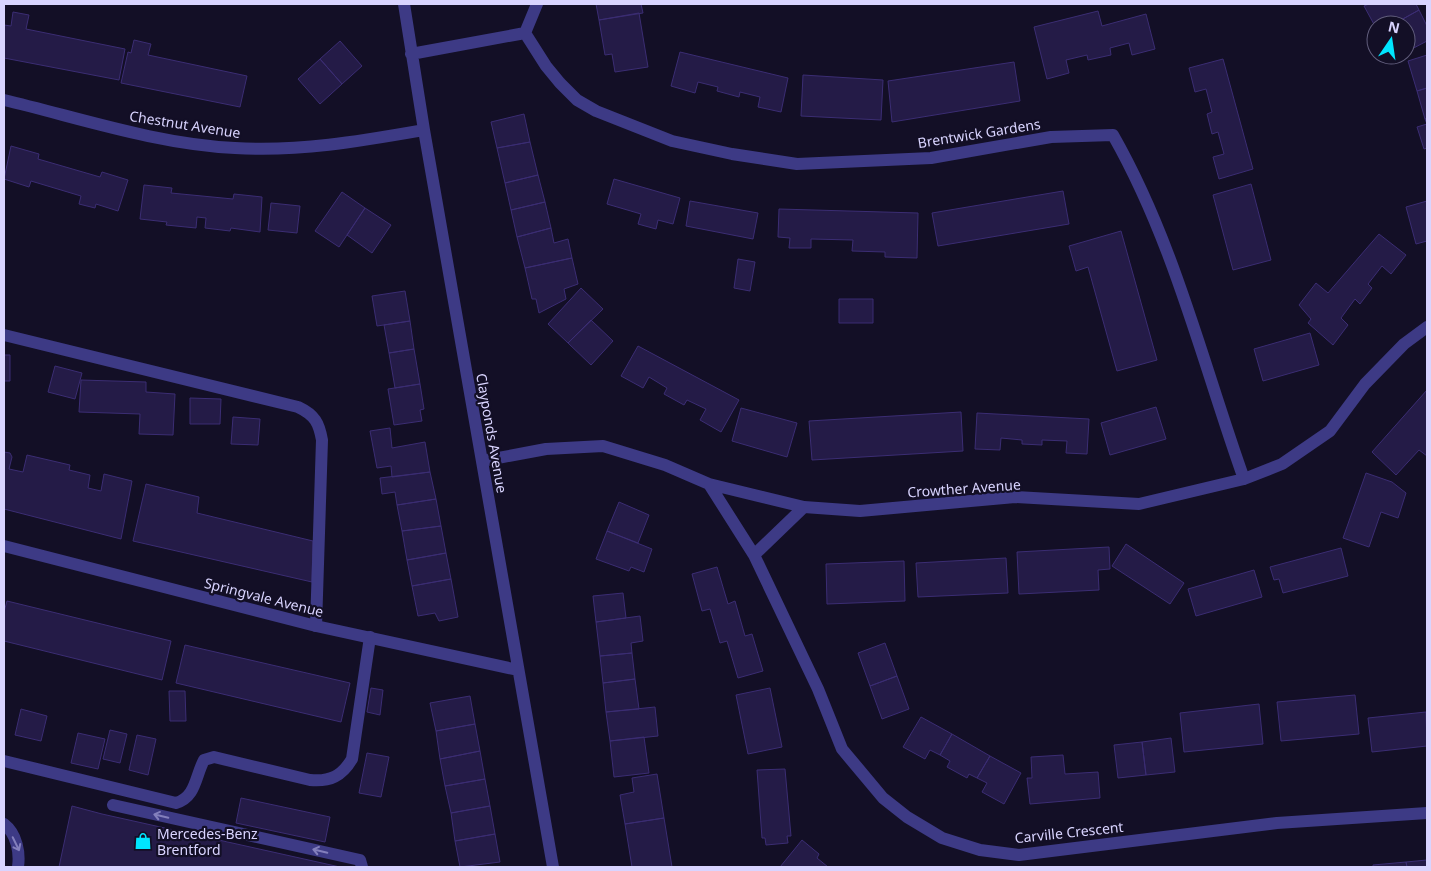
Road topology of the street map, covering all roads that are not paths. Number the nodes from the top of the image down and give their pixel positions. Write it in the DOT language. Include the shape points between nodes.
graph roads {
  1 [pos="404,4"];
  2 [pos="537,4"];
  3 [pos="525,33"];
  4 [pos="411,54"];
  5 [pos="4,100"];
  6 [pos="424,130"];
  7 [pos="1427,327"];
  8 [pos="4,335"];
  9 [pos="482,462"];
  10 [pos="1244,479"];
  11 [pos="709,484"];
  12 [pos="804,507"];
  13 [pos="4,546"];
  14 [pos="754,555"];
  15 [pos="316,626"];
  16 [pos="370,637"];
  17 [pos="518,670"];
  18 [pos="4,761"];
  19 [pos="113,805"];
  20 [pos="1427,813"];
  21 [pos="4,824"];
  22 [pos="18,867"];
  23 [pos="362,867"];
  24 [pos="553,867"];
  1 -- 4 [label="street, Clayponds Avenue"];
  2 -- 3 [label="street"];
  3 -- 4 [label="street"];
  3 -- 10 [label="street, Brentwick Gardens" via="546,66 577,100 596,111 672,141 732,154 797,164 931,158 1051,137 1114,136 1162,235"];
  4 -- 6 [label="street, Clayponds Avenue"];
  5 -- 6 [label="street, Chestnut Avenue" via="148,136 235,148 332,146"];
  6 -- 9 [label="street, Clayponds Avenue"];
  7 -- 10 [label="street, Crowther Avenue" via="1404,344 1365,384 1330,431 1282,464"];
  8 -- 15 [label="street" via="312,414 319,425 322,440"];
  9 -- 11 [label="street, Crowther Avenue" via="546,449 603,446 665,465"];
  9 -- 17 [label="street, Clayponds Avenue"];
  10 -- 12 [label="street, Crowther Avenue" via="1139,504 1015,497 860,511"];
  11 -- 12 [label="street, Crowther Avenue"];
  11 -- 14 [label="street, Carville Crescent"];
  12 -- 14 [label="street"];
  13 -- 15 [label="street, Springvale Avenue"];
  14 -- 20 [label="street, Carville Crescent" via="818,689 842,749 882,798 942,838 980,850 1019,855 1277,823"];
  15 -- 16 [label="street, Springvale Avenue"];
  16 -- 17 [label="street, Springvale Avenue"];
  16 -- 18 [label="street" via="352,759 346,770 325,781 214,757 204,760 186,800 176,802"];
  17 -- 24 [label="street, Clayponds Avenue"];
  23 -- 19 [label="street, one-way" via="360,860"];
  21 -- 22 [label="street, one-way" via="20,852"];
}
